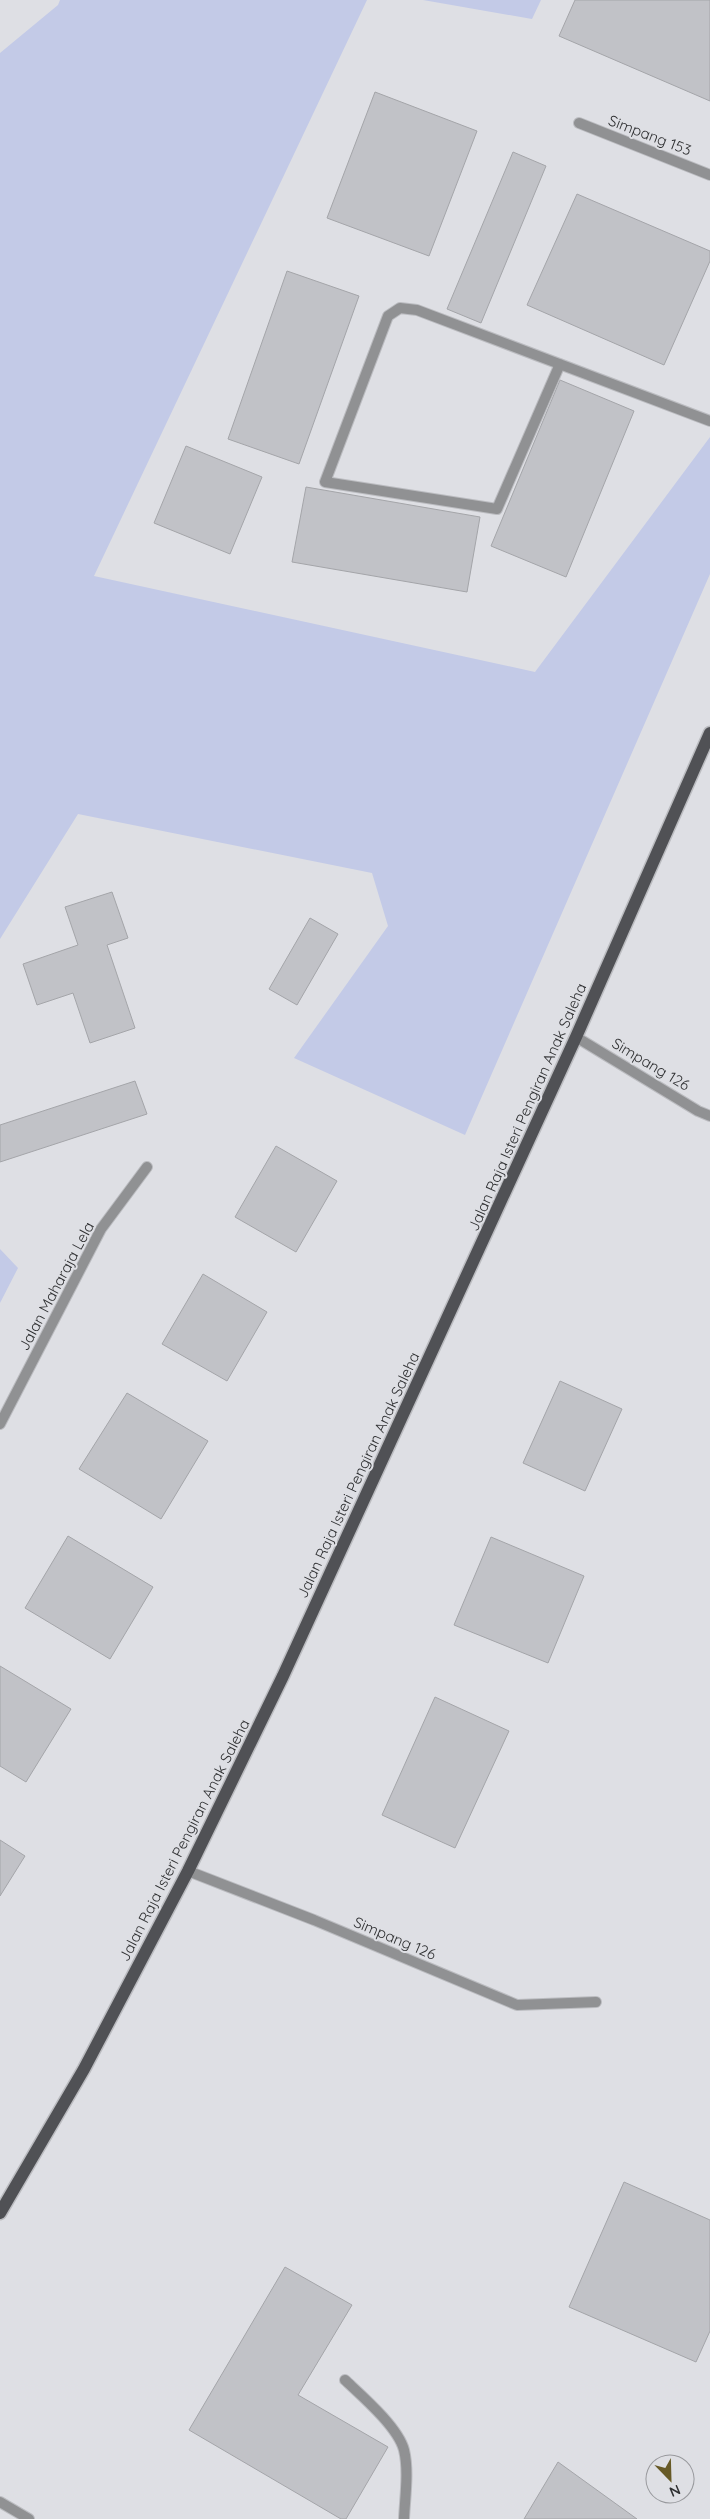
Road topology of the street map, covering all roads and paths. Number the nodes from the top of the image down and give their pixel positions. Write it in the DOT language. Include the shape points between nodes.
graph roads {
  1 [pos="579,123"];
  2 [pos="710,175"];
  3 [pos="560,364"];
  4 [pos="710,421"];
  5 [pos="710,733"];
  6 [pos="576,1037"];
  7 [pos="710,1116"];
  8 [pos="147,1167"];
  9 [pos="0,1424"];
  10 [pos="188,1871"];
  11 [pos="596,2002"];
  12 [pos="0,2213"];
  13 [pos="345,2380"];
  14 [pos="0,2502"];
  15 [pos="29,2519"];
  16 [pos="404,2519"];
  1 -- 2 [label="street, Simpang 153"];
  3 -- 3 [label="street" via="417,310 400,308 388,316 325,482 497,509"];
  3 -- 4 [label="street"];
  5 -- 6 [label="main road, Jalan Raja Isteri Pengiran Anak Saleha"];
  6 -- 7 [label="street, Simpang 126"];
  6 -- 10 [label="main road, Jalan Raja Isteri Pengiran Anak Saleha" via="284,1676"];
  8 -- 9 [label="street, Jalan Maharaja Lela" via="101,1229"];
  10 -- 11 [label="street, Simpang 126" via="517,2005"];
  10 -- 12 [label="main road, Jalan Raja Isteri Pengiran Anak Saleha" via="84,2070"];
  13 -- 16 [label="street" via="386,2420 404,2449"];
  14 -- 15 [label="street"];
}
